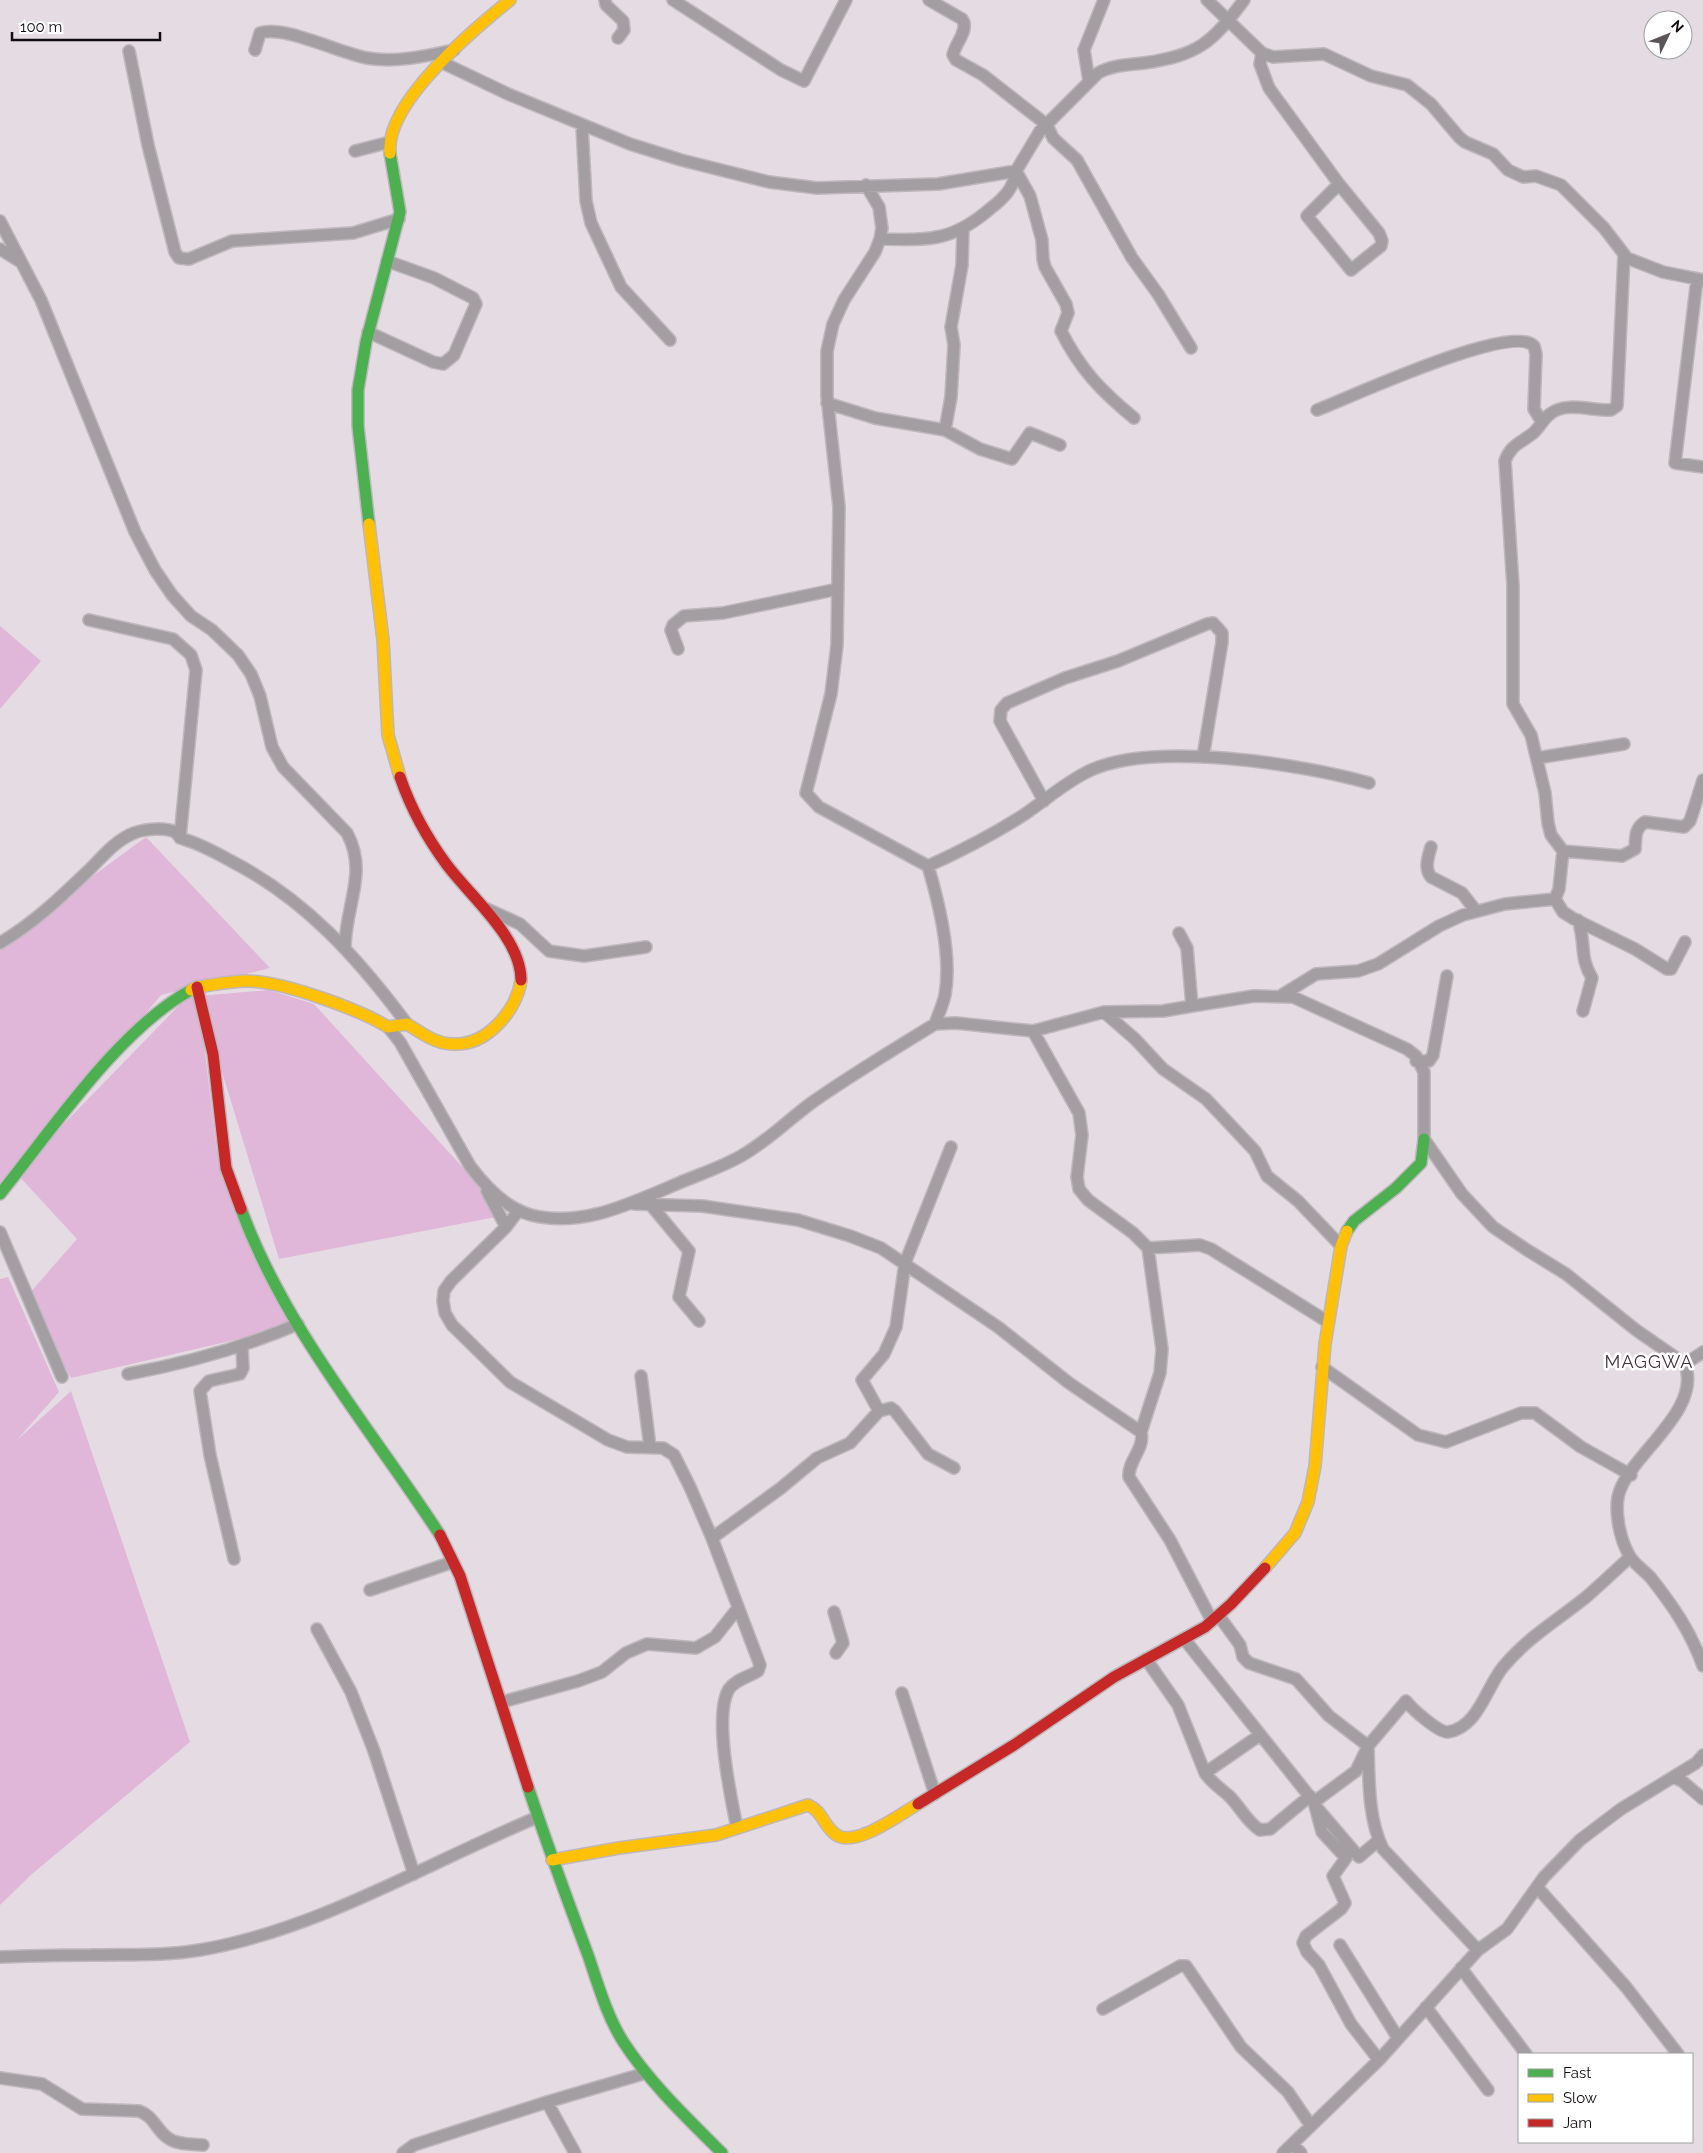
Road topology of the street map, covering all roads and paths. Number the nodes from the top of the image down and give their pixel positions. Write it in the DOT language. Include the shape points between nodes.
graph roads {
  1 [pos="510,0"];
  2 [pos="605,0"];
  3 [pos="673,0"];
  4 [pos="846,0"];
  5 [pos="929,0"];
  6 [pos="1104,0"];
  7 [pos="1207,0"];
  8 [pos="1244,0"];
  9 [pos="1228,22"];
  10 [pos="618,38"];
  11 [pos="255,50"];
  12 [pos="454,50"];
  13 [pos="129,51"];
  14 [pos="1262,52"];
  15 [pos="441,62"];
  16 [pos="1089,81"];
  17 [pos="1047,125"];
  18 [pos="582,126"];
  19 [pos="390,142"];
  20 [pos="355,151"];
  21 [pos="1016,171"];
  22 [pos="1339,184"];
  23 [pos="866,185"];
  24 [pos="399,219"];
  25 [pos="0,221"];
  26 [pos="963,230"];
  27 [pos="880,239"];
  28 [pos="0,249"];
  29 [pos="1624,255"];
  30 [pos="387,261"];
  31 [pos="22,263"];
  32 [pos="1700,280"];
  33 [pos="368,332"];
  34 [pos="670,340"];
  35 [pos="1191,348"];
  36 [pos="827,403"];
  37 [pos="1317,410"];
  38 [pos="1134,418"];
  39 [pos="1542,422"];
  40 [pos="945,430"];
  41 [pos="1060,445"];
  42 [pos="1703,468"];
  43 [pos="838,589"];
  44 [pos="89,620"];
  45 [pos="678,649"];
  46 [pos="1624,744"];
  47 [pos="1203,758"];
  48 [pos="1537,758"];
  49 [pos="1703,780"];
  50 [pos="1369,783"];
  51 [pos="1044,801"];
  52 [pos="180,838"];
  53 [pos="1431,847"];
  54 [pos="1563,851"];
  55 [pos="928,866"];
  56 [pos="1555,899"];
  57 [pos="479,905"];
  58 [pos="1476,911"];
  59 [pos="1578,920"];
  60 [pos="1179,933"];
  61 [pos="1685,942"];
  62 [pos="0,943"];
  63 [pos="345,946"];
  64 [pos="646,947"];
  65 [pos="1447,976"];
  66 [pos="197,987"];
  67 [pos="1282,995"];
  68 [pos="1192,1006"];
  69 [pos="1583,1011"];
  70 [pos="1104,1012"];
  71 [pos="407,1024"];
  72 [pos="935,1024"];
  73 [pos="388,1028"];
  74 [pos="1033,1031"];
  75 [pos="1416,1061"];
  76 [pos="1424,1140"];
  77 [pos="951,1146"];
  78 [pos="484,1185"];
  79 [pos="0,1194"];
  80 [pos="630,1204"];
  81 [pos="650,1204"];
  82 [pos="519,1210"];
  83 [pos="506,1227"];
  84 [pos="0,1232"];
  85 [pos="1340,1246"];
  86 [pos="1148,1248"];
  87 [pos="906,1263"];
  88 [pos="700,1321"];
  89 [pos="1328,1322"];
  90 [pos="298,1324"];
  91 [pos="242,1347"];
  92 [pos="1703,1352"];
  93 [pos="1685,1364"];
  94 [pos="1322,1367"];
  95 [pos="128,1374"];
  96 [pos="641,1376"];
  97 [pos="62,1377"];
  98 [pos="879,1411"];
  99 [pos="1141,1432"];
  100 [pos="650,1447"];
  101 [pos="954,1468"];
  102 [pos="1631,1475"];
  103 [pos="712,1538"];
  104 [pos="1630,1557"];
  105 [pos="234,1559"];
  106 [pos="453,1562"];
  107 [pos="370,1590"];
  108 [pos="738,1608"];
  109 [pos="834,1612"];
  110 [pos="1216,1618"];
  111 [pos="317,1629"];
  112 [pos="1184,1640"];
  113 [pos="836,1652"];
  114 [pos="1146,1659"];
  115 [pos="1703,1666"];
  116 [pos="902,1693"];
  117 [pos="502,1702"];
  118 [pos="1260,1735"];
  119 [pos="1368,1746"];
  120 [pos="1703,1755"];
  121 [pos="1205,1773"];
  122 [pos="1673,1778"];
  123 [pos="935,1794"];
  124 [pos="1703,1799"];
  125 [pos="1314,1802"];
  126 [pos="538,1817"];
  127 [pos="737,1828"];
  128 [pos="1379,1840"];
  129 [pos="552,1860"];
  130 [pos="414,1874"];
  131 [pos="1537,1887"];
  132 [pos="1340,1945"];
  133 [pos="1478,1950"];
  134 [pos="0,1957"];
  135 [pos="1462,1968"];
  136 [pos="1426,2007"];
  137 [pos="1103,2010"];
  138 [pos="1398,2038"];
  139 [pos="1525,2053"];
  140 [pos="1677,2053"];
  141 [pos="1379,2060"];
  142 [pos="646,2073"];
  143 [pos="0,2078"];
  144 [pos="1488,2090"];
  145 [pos="548,2102"];
  146 [pos="1311,2126"];
  147 [pos="1292,2144"];
  148 [pos="203,2145"];
  149 [pos="404,2153"];
  150 [pos="575,2153"];
  151 [pos="722,2153"];
  152 [pos="1283,2153"];
  153 [pos="1301,2153"];
  1 -- 12 [label="street"];
  2 -- 10 [label="street" via="623,22 624,30"];
  3 -- 4 [label="street" via="804,82"];
  5 -- 17 [label="street" via="964,23 962,36 954,49 956,60 983,75"];
  6 -- 16 [label="street" via="1084,50"];
  7 -- 9 [label="street"];
  8 -- 9 [label="street"];
  9 -- 14 [label="street"];
  9 -- 16 [label="street" via="1212,38 1187,53 1110,68"];
  11 -- 12 [label="street" via="260,33 267,30 366,58 406,57"];
  12 -- 15 [label="street"];
  13 -- 24 [label="street" via="148,145 174,252 179,258 189,259 232,241 352,233"];
  14 -- 22 [label="street" via="1260,64 1269,88"];
  14 -- 29 [label="street" via="1273,57 1324,54 1371,76 1407,85 1431,104 1459,137 1492,154 1508,170 1523,177 1543,178 1561,185 1604,228"];
  15 -- 18 [label="street"];
  15 -- 19 [label="street" via="412,96"];
  16 -- 17 [label="street"];
  17 -- 21 [label="street" via="1031,143"];
  17 -- 35 [label="street" via="1053,138 1077,160 1132,258"];
  18 -- 23 [label="street" via="681,160 769,182 817,188"];
  18 -- 34 [label="street" via="586,201 591,223 621,286"];
  19 -- 20 [label="street"];
  19 -- 24 [label="street" via="399,196"];
  21 -- 23 [label="street" via="938,184"];
  21 -- 26 [label="street" via="1004,198"];
  21 -- 38 [label="street" via="1030,196 1042,240 1042,260 1066,304 1068,313 1061,330 1089,377"];
  22 -- 22 [label="street" via="1382,241 1381,246 1351,270 1308,216"];
  23 -- 27 [label="street" via="879,207"];
  24 -- 30 [label="street"];
  25 -- 31 [label="street"];
  26 -- 27 [label="street" via="930,239"];
  26 -- 40 [label="street" via="962,265 951,327 954,345 951,397"];
  27 -- 36 [label="street" via="833,324 827,351"];
  28 -- 31 [label="street"];
  29 -- 32 [label="street" via="1643,266"];
  29 -- 39 [label="street" via="1616,406 1608,411 1575,407 1558,409"];
  30 -- 33 [label="street"];
  30 -- 33 [label="street" via="434,278 473,298 476,304 454,355 443,364"];
  31 -- 63 [label="street" via="42,300 135,532 155,570 191,616 212,630 238,655 260,696 272,747 283,767 347,834 354,846 358,869 345,927"];
  32 -- 42 [label="street" via="1675,463"];
  33 -- 57 [label="street" via="359,381 357,425 380,611 388,735 414,813 446,864"];
  36 -- 40 [label="street" via="875,418"];
  36 -- 43 [label="street" via="839,507"];
  37 -- 39 [label="street" via="1472,349 1498,343 1527,342 1534,346 1536,354 1534,408"];
  39 -- 48 [label="street" via="1514,446 1505,461 1513,586 1512,696 1514,709 1531,735"];
  40 -- 41 [label="street" via="980,448 1012,459 1030,433"];
  43 -- 45 [label="street" via="723,613 684,616 671,630"];
  43 -- 55 [label="street" via="835,669 806,793 819,807"];
  44 -- 52 [label="street" via="173,639 192,655 196,670"];
  46 -- 48 [label="street"];
  47 -- 50 [label="street" via="1309,769"];
  47 -- 51 [label="street" via="1145,758 1107,764 1074,779"];
  47 -- 51 [label="street" via="1222,642 1222,633 1213,623 1118,661 1065,678 1007,703 1000,710 1000,721"];
  48 -- 54 [label="street" via="1546,793 1550,829"];
  49 -- 54 [label="street" via="1690,821 1684,827 1644,822 1635,836 1636,848 1622,856"];
  51 -- 55 [label="street" via="1001,829"];
  52 -- 62 [label="street" via="174,832 154,829 134,833 112,846 28,926"];
  52 -- 63 [label="street" via="194,841 249,870 297,902"];
  53 -- 58 [label="street" via="1427,873 1462,893"];
  54 -- 56 [label="street"];
  55 -- 72 [label="street" via="938,904 946,967 945,995"];
  56 -- 58 [label="street" via="1529,900"];
  56 -- 59 [label="street" via="1562,912"];
  57 -- 64 [label="street" via="520,924 549,951 584,956"];
  57 -- 71 [label="street" via="515,952 520,964 521,989 516,1000 498,1023 468,1042 449,1044 436,1041"];
  58 -- 67 [label="street" via="1438,926 1369,968 1316,974"];
  59 -- 61 [label="street" via="1667,969 1671,969"];
  59 -- 69 [label="street" via="1585,968 1592,978"];
  60 -- 68 [label="street" via="1188,948"];
  63 -- 71 [label="street"];
  65 -- 75 [label="street" via="1433,1055 1429,1061"];
  66 -- 73 [label="street" via="246,981 276,984 370,1016"];
  66 -- 79 [label="street" via="175,999 138,1030 104,1066"];
  66 -- 90 [label="street" via="213,1054 226,1168 252,1239"];
  67 -- 68 [label="street"];
  67 -- 75 [label="street" via="1308,1002 1407,1049 1416,1056"];
  68 -- 70 [label="street"];
  70 -- 74 [label="street"];
  70 -- 85 [label="street" via="1135,1038 1163,1069 1206,1099 1255,1151 1267,1176 1298,1201"];
  71 -- 73 [label="street"];
  72 -- 74 [label="street" via="956,1022"];
  72 -- 80 [label="street" via="834,1087 742,1156"];
  73 -- 78 [label="street" via="400,1042"];
  74 -- 86 [label="street" via="1079,1113 1082,1135 1077,1177 1079,1190 1133,1232"];
  75 -- 76 [label="street" via="1424,1072"];
  76 -- 85 [label="street" via="1421,1162 1396,1188 1348,1227"];
  76 -- 93 [label="street" via="1462,1194 1493,1227 1566,1274"];
  77 -- 87 [label="street"];
  78 -- 82 [label="street"];
  78 -- 83 [label="street"];
  80 -- 81 [label="street"];
  80 -- 82 [label="street" via="593,1216 571,1219 555,1219"];
  81 -- 87 [label="street" via="702,1206 798,1220 881,1248"];
  81 -- 88 [label="street" via="689,1251 679,1297"];
  82 -- 83 [label="street"];
  83 -- 100 [label="street" via="444,1291 445,1313 452,1325 510,1382 528,1395 608,1440 627,1446"];
  84 -- 97 [label="street"];
  85 -- 89 [label="street"];
  86 -- 89 [label="street" via="1200,1245 1211,1249"];
  86 -- 99 [label="street" via="1162,1349 1160,1373"];
  87 -- 98 [label="street" via="896,1327 884,1354 862,1380"];
  87 -- 99 [label="street"];
  89 -- 94 [label="street"];
  90 -- 91 [label="street"];
  90 -- 106 [label="street" via="422,1508"];
  91 -- 95 [label="street"];
  91 -- 105 [label="street" via="243,1368 240,1374 208,1381 200,1391 208,1447"];
  92 -- 93 [label="street"];
  93 -- 102 [label="street" via="1690,1375 1681,1408"];
  94 -- 102 [label="street" via="1418,1435 1446,1442 1521,1413 1535,1413 1581,1447"];
  94 -- 110 [label="street" via="1315,1466 1303,1518 1283,1547"];
  96 -- 100 [label="street"];
  98 -- 101 [label="street" via="891,1408 928,1454"];
  98 -- 103 [label="street" via="850,1443 817,1458"];
  99 -- 110 [label="street" via="1141,1445 1132,1461 1129,1477"];
  100 -- 103 [label="street" via="663,1448 674,1455"];
  102 -- 104 [label="street" via="1619,1493 1617,1506"];
  103 -- 108 [label="street"];
  104 -- 115 [label="street" via="1684,1623"];
  104 -- 119 [label="street" via="1584,1598 1534,1634 1501,1668 1477,1712 1460,1727 1442,1732 1406,1701"];
  106 -- 107 [label="street"];
  106 -- 117 [label="street"];
  108 -- 117 [label="street" via="715,1637 696,1648 647,1644 626,1653 602,1672"];
  108 -- 127 [label="street" via="760,1665 755,1673 734,1684 726,1697 724,1744"];
  109 -- 113 [label="street" via="843,1643"];
  110 -- 112 [label="street"];
  110 -- 119 [label="street" via="1240,1645 1243,1657 1249,1663 1296,1678 1329,1716"];
  111 -- 130 [label="street" via="351,1692"];
  112 -- 114 [label="street"];
  112 -- 118 [label="street"];
  114 -- 121 [label="street" via="1178,1704"];
  114 -- 123 [label="street" via="1080,1698 1014,1745"];
  116 -- 123 [label="street"];
  117 -- 126 [label="street"];
  118 -- 121 [label="street"];
  118 -- 125 [label="street"];
  119 -- 125 [label="street" via="1356,1771"];
  119 -- 128 [label="street" via="1370,1792"];
  120 -- 122 [label="street"];
  121 -- 125 [label="street" via="1260,1830 1270,1829"];
  122 -- 124 [label="street" via="1682,1781"];
  122 -- 131 [label="street" via="1621,1809 1580,1840"];
  123 -- 127 [label="street" via="853,1839 834,1834 817,1809 808,1805"];
  125 -- 128 [label="street" via="1359,1857"];
  125 -- 141 [label="street" via="1322,1832 1346,1858 1333,1876 1345,1902 1341,1909 1306,1936 1303,1943 1319,1964 1351,2024"];
  126 -- 129 [label="street"];
  126 -- 130 [label="street"];
  127 -- 129 [label="street" via="716,1835"];
  128 -- 133 [label="street" via="1392,1859"];
  129 -- 142 [label="street" via="608,2010 623,2041"];
  130 -- 134 [label="street" via="281,1928 202,1949 167,1954"];
  131 -- 133 [label="street" via="1507,1929"];
  131 -- 140 [label="street" via="1626,1987"];
  132 -- 138 [label="street"];
  133 -- 135 [label="street"];
  135 -- 136 [label="street"];
  135 -- 139 [label="street"];
  136 -- 138 [label="street"];
  136 -- 144 [label="street"];
  137 -- 146 [label="street" via="1180,1966 1186,1966 1241,2047 1288,2092"];
  138 -- 141 [label="street"];
  141 -- 146 [label="street"];
  142 -- 145 [label="street"];
  142 -- 151 [label="street"];
  143 -- 148 [label="street" via="42,2084 82,2109 146,2113 169,2139 177,2143"];
  145 -- 149 [label="street" via="414,2146"];
  145 -- 150 [label="street"];
  146 -- 147 [label="street"];
  147 -- 152 [label="street"];
  147 -- 153 [label="street"];
}
